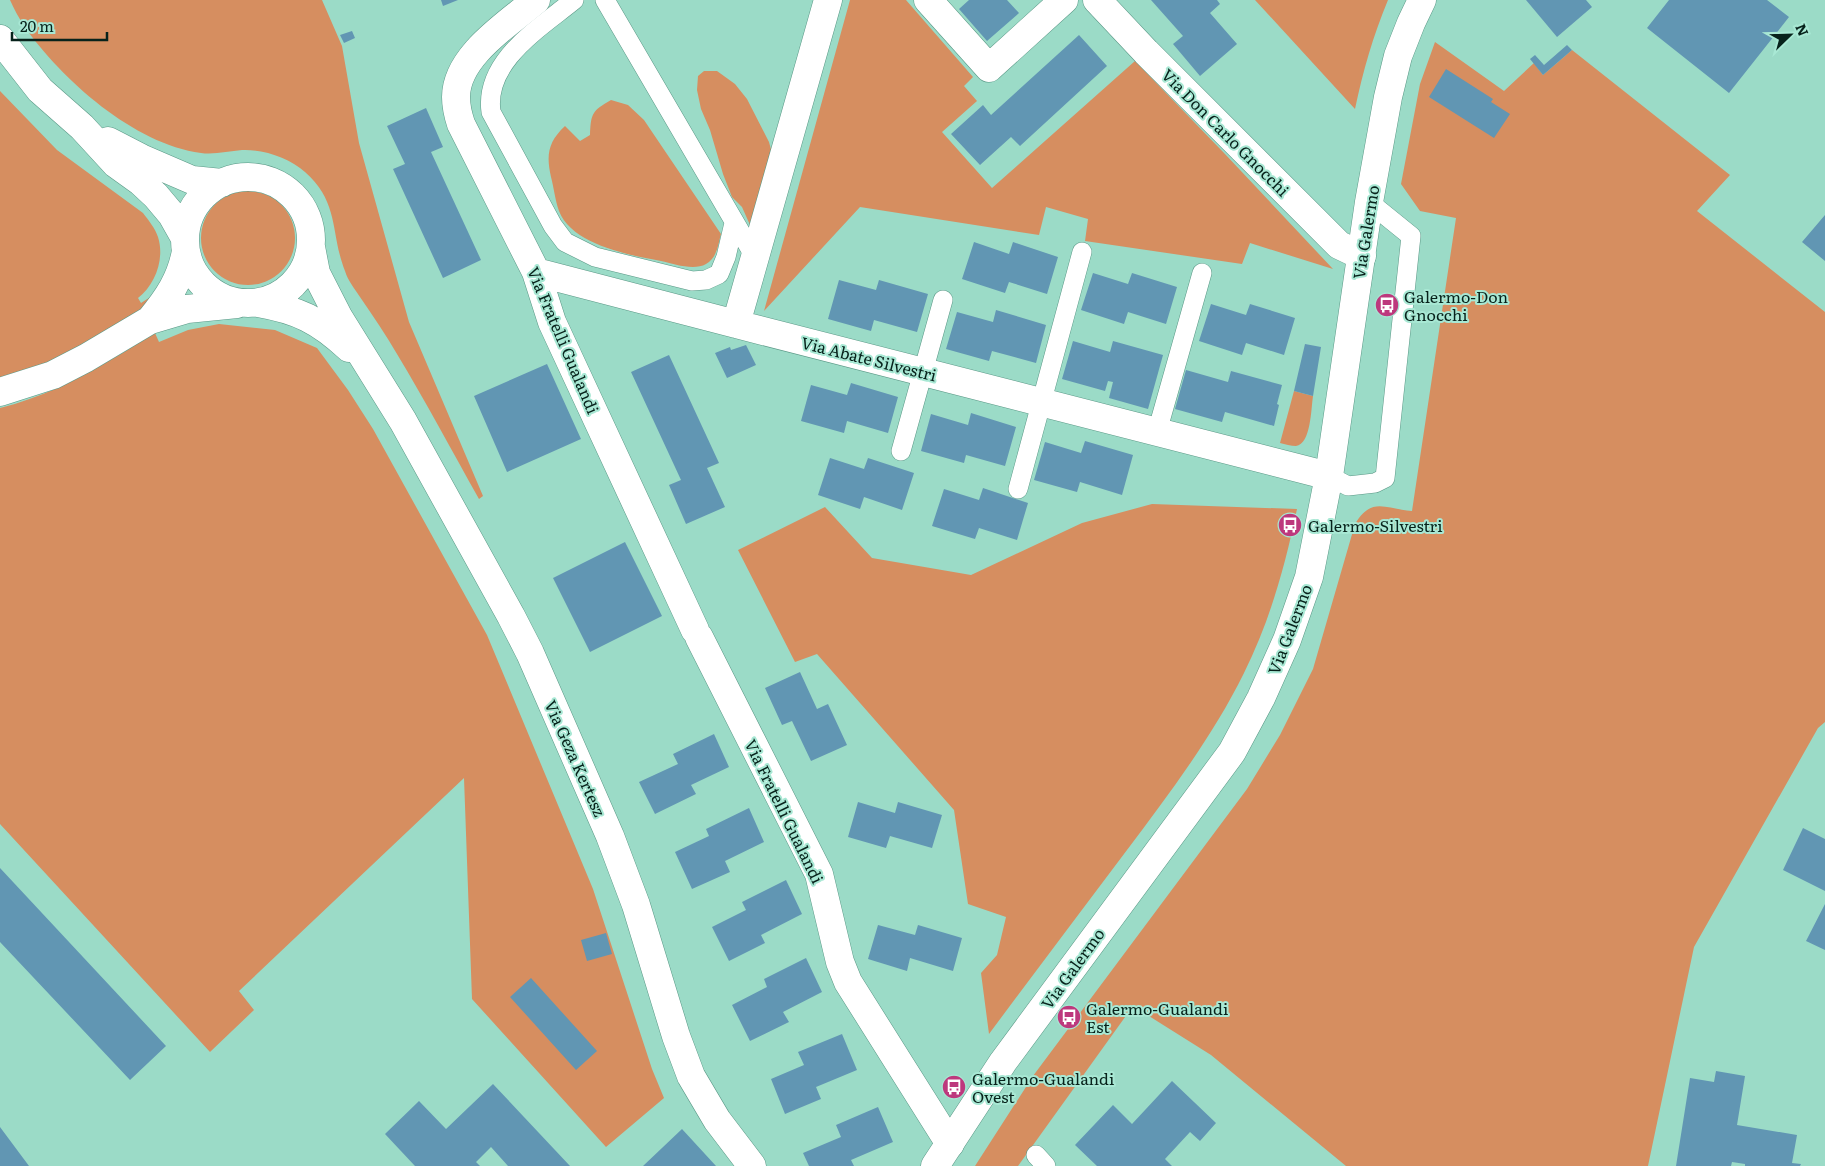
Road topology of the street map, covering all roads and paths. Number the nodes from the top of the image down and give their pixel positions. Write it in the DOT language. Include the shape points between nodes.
graph roads {
  1 [pos="536,0"];
  2 [pos="574,0"];
  3 [pos="604,0"];
  4 [pos="828,0"];
  5 [pos="928,0"];
  6 [pos="1064,0"];
  7 [pos="1097,0"];
  8 [pos="1422,0"];
  9 [pos="0,38"];
  10 [pos="82,128"];
  11 [pos="222,183"];
  12 [pos="1370,202"];
  13 [pos="734,223"];
  14 [pos="185,244"];
  15 [pos="310,247"];
  16 [pos="1082,252"];
  17 [pos="1362,256"];
  18 [pos="754,257"];
  19 [pos="536,272"];
  20 [pos="1202,273"];
  21 [pos="943,300"];
  22 [pos="250,303"];
  23 [pos="150,320"];
  24 [pos="736,324"];
  25 [pos="366,364"];
  26 [pos="923,372"];
  27 [pos="0,392"];
  28 [pos="1042,402"];
  29 [pos="1157,432"];
  30 [pos="901,452"];
  31 [pos="1329,476"];
  32 [pos="1018,489"];
  33 [pos="950,1144"];
  34 [pos="752,1166"];
  35 [pos="936,1166"];
  1 -- 19 [label="street, Via Fratelli Gualandi" via="482,45 460,76 456,95 461,124"];
  2 -- 13 [label="lane" via="514,50 502,66 490,100 491,112 553,226 565,242 595,257 692,281 706,280 719,274"];
  3 -- 13 [label="lane"];
  4 -- 18 [label="street"];
  5 -- 6 [label="street" via="989,68"];
  7 -- 17 [label="street, Via Don Carlo Gnocchi" via="1339,245"];
  8 -- 12 [label="street, Via Galermo" via="1398,56"];
  9 -- 10 [label="street" via="40,90"];
  10 -- 11 [label="street" via="192,180"];
  10 -- 14 [label="street" via="116,164 156,196 172,215"];
  11 -- 14 [label="street" via="207,192 196,205 188,221"];
  11 -- 15 [label="street" via="238,178 255,178 285,190 305,215 310,230"];
  12 -- 17 [label="street, Via Galermo"];
  12 -- 31 [label="lane" via="1411,236 1385,478 1375,483 1348,486"];
  13 -- 18 [label="lane"];
  14 -- 22 [label="street" via="192,270 205,287 222,298"];
  14 -- 23 [label="street" via="183,268 178,280"];
  15 -- 22 [label="street" via="307,263 288,290 274,298"];
  15 -- 25 [label="street" via="316,273 325,292"];
  16 -- 28 [label="lane"];
  17 -- 31 [label="street, Via Galermo"];
  18 -- 24 [label="street"];
  19 -- 24 [label="street, Via Abate Silvestri"];
  19 -- 33 [label="street, Via Fratelli Gualandi" via="552,322 697,634 819,874 840,962 848,982"];
  20 -- 29 [label="lane"];
  21 -- 26 [label="lane"];
  22 -- 23 [label="street" via="187,308"];
  22 -- 25 [label="street" via="309,317 329,329"];
  23 -- 27 [label="street" via="53,375"];
  24 -- 26 [label="street, Via Abate Silvestri"];
  25 -- 34 [label="street, Via Geza Kertesz" via="403,421 530,653 610,836 636,905 691,1076 716,1120"];
  26 -- 28 [label="street, Via Abate Silvestri"];
  26 -- 30 [label="lane"];
  28 -- 29 [label="street, Via Abate Silvestri"];
  28 -- 32 [label="lane"];
  29 -- 31 [label="street, Via Abate Silvestri"];
  31 -- 33 [label="street, Via Galermo" via="1308,577 1287,640 1232,752 1003,1062"];
  33 -- 35 [label="street, Via Galermo"];
}
